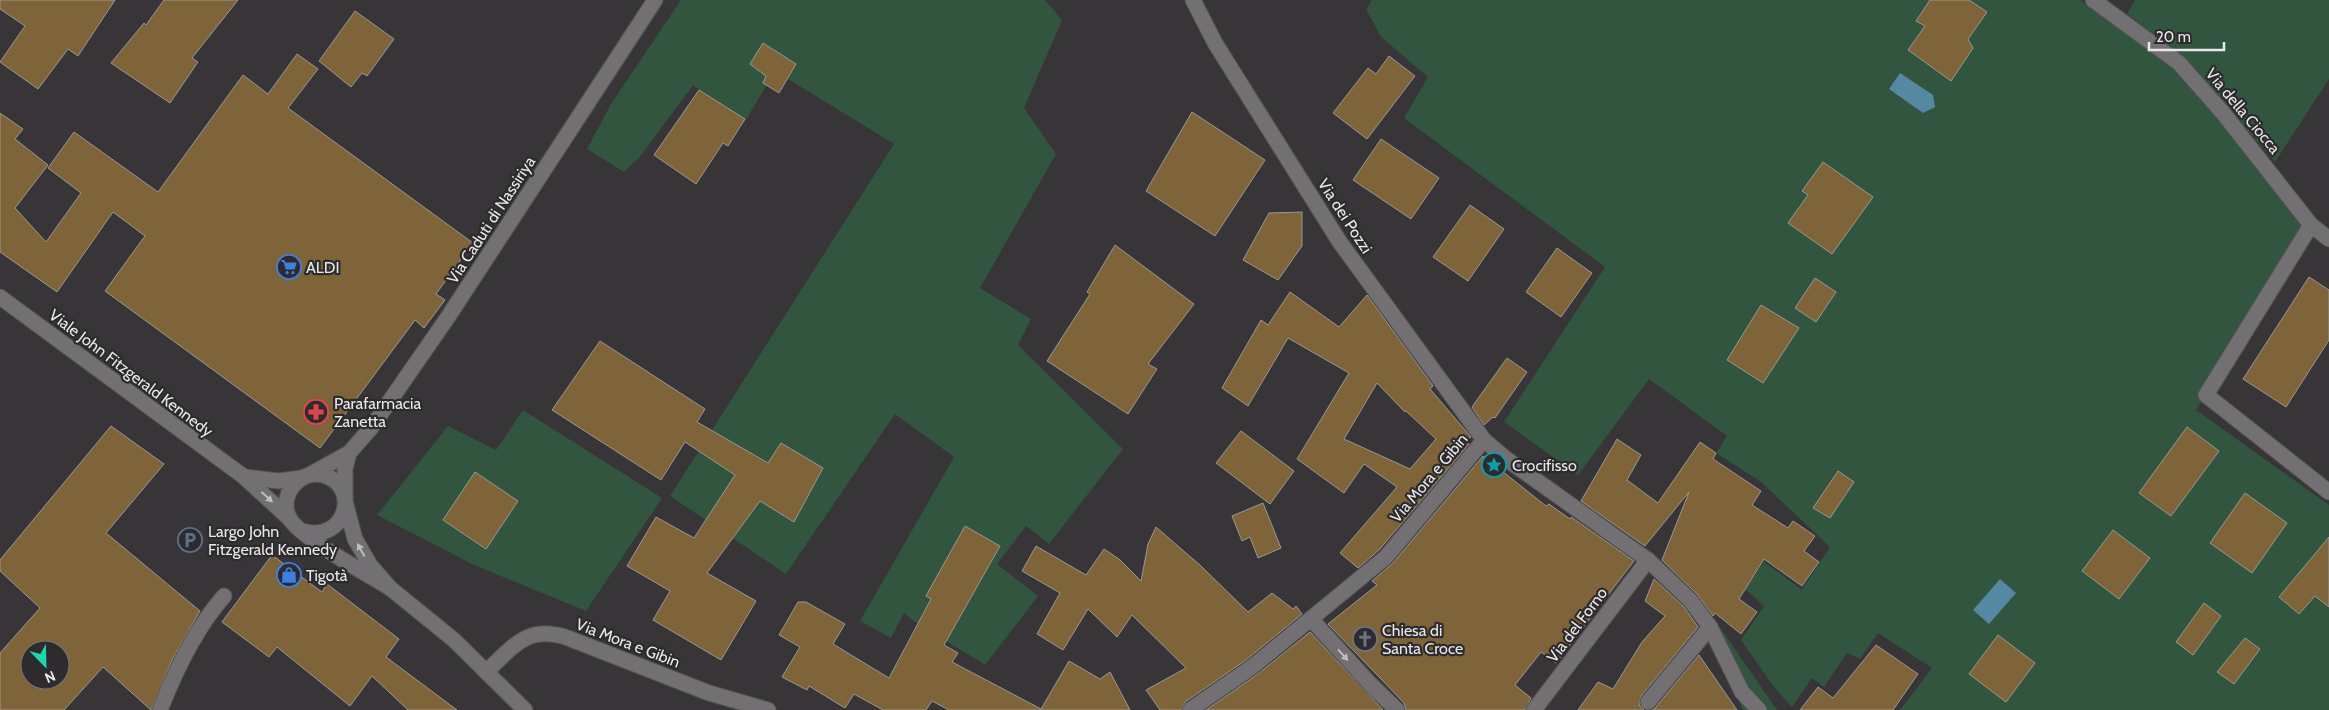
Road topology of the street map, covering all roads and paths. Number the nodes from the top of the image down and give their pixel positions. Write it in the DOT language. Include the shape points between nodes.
graph roads {
  1 [pos="655,0"];
  2 [pos="1193,0"];
  3 [pos="2093,0"];
  4 [pos="2311,225"];
  5 [pos="2329,239"];
  6 [pos="0,297"];
  7 [pos="1484,440"];
  8 [pos="349,453"];
  9 [pos="243,476"];
  10 [pos="306,476"];
  11 [pos="2329,492"];
  12 [pos="345,501"];
  13 [pos="290,519"];
  14 [pos="302,531"];
  15 [pos="1648,560"];
  16 [pos="390,588"];
  17 [pos="224,596"];
  18 [pos="1311,619"];
  19 [pos="1710,627"];
  20 [pos="486,672"];
  21 [pos="1648,702"];
  22 [pos="160,710"];
  23 [pos="526,710"];
  24 [pos="768,710"];
  25 [pos="1190,710"];
  26 [pos="1397,710"];
  27 [pos="1534,710"];
  28 [pos="1759,710"];
  1 -- 8 [label="street, Via Caduti di Nassiriya" via="448,318 371,428"];
  2 -- 7 [label="street, Via dei Pozzi" via="1216,43 1339,241"];
  3 -- 4 [label="street, Via della Ciocca" via="2179,63 2223,113"];
  4 -- 5 [label="street, Via della Ciocca"];
  4 -- 11 [label="street" via="2206,395"];
  6 -- 9 [label="street, Viale John Fitzgerald Kennedy"];
  7 -- 15 [label="street, Via Mora e Gibin"];
  7 -- 18 [label="street, Via Mora e Gibin" via="1386,557"];
  8 -- 10 [label="street, Via Caduti di Nassiriya"];
  8 -- 12 [label="street" via="345,470"];
  9 -- 10 [label="street, Viale John Fitzgerald Kennedy" via="279,481"];
  9 -- 13 [label="street, Viale John Fitzgerald Kennedy, one-way"];
  10 -- 12 [label="street, Viale John Fitzgerald Kennedy" via="329,477 341,489"];
  10 -- 13 [label="street" via="289,491 286,510"];
  12 -- 14 [label="street" via="338,523 331,530 322,533"];
  16 -- 12 [label="street, Viale John Fitzgerald Kennedy, one-way" via="370,565 355,538"];
  13 -- 14 [label="street, Viale John Fitzgerald Kennedy"];
  14 -- 16 [label="street, Viale John Fitzgerald Kennedy"];
  15 -- 19 [label="street, Via Mora e Gibin" via="1691,602"];
  15 -- 27 [label="street, Via del Forno"];
  16 -- 20 [label="street, Viale John Fitzgerald Kennedy" via="454,640"];
  17 -- 22 [label="street" via="206,616"];
  18 -- 25 [label="street, Via Mora e Gibin" via="1252,667"];
  18 -- 26 [label="street, one-way"];
  19 -- 21 [label="street"];
  19 -- 28 [label="street, Via Mora e Gibin" via="1742,692"];
  20 -- 23 [label="street, Viale John Fitzgerald Kennedy"];
  20 -- 24 [label="street, Via Mora e Gibin" via="528,637 545,632 709,693"];
}
